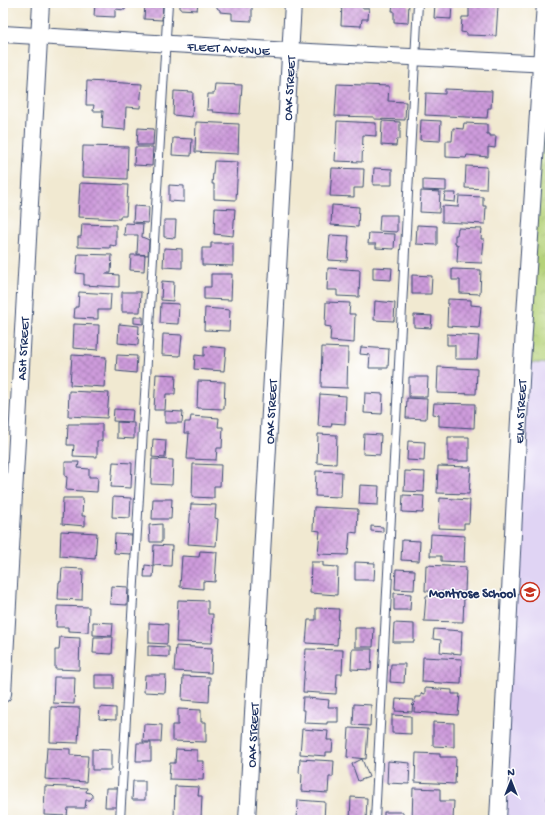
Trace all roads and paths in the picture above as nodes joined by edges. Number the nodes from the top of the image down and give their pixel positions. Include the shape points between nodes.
1 (41, 3) edge
2 (168, 3) edge
3 (293, 3) edge
4 (418, 3) edge
5 (545, 3) edge
6 (3, 34) edge
7 (40, 36) junction
8 (166, 44) junction
9 (290, 51) junction
10 (415, 57) junction
11 (546, 64) edge
12 (3, 694) edge
13 (120, 820) edge
14 (247, 820) edge
15 (375, 820) edge
16 (498, 820) edge

1 - 7 street, ASH STREET
2 - 8 lane
3 - 9 street, OAK STREET
4 - 10 lane
5 - 11 street, ELM STREET
6 - 7 street, FLEET AVENUE
7 - 8 street, FLEET AVENUE
7 - 12 street, ASH STREET
8 - 9 street, FLEET AVENUE
8 - 13 lane
9 - 10 street, FLEET AVENUE
9 - 14 street, OAK STREET
10 - 11 street, FLEET AVENUE
10 - 15 lane
11 - 16 street, ELM STREET via 522,362

